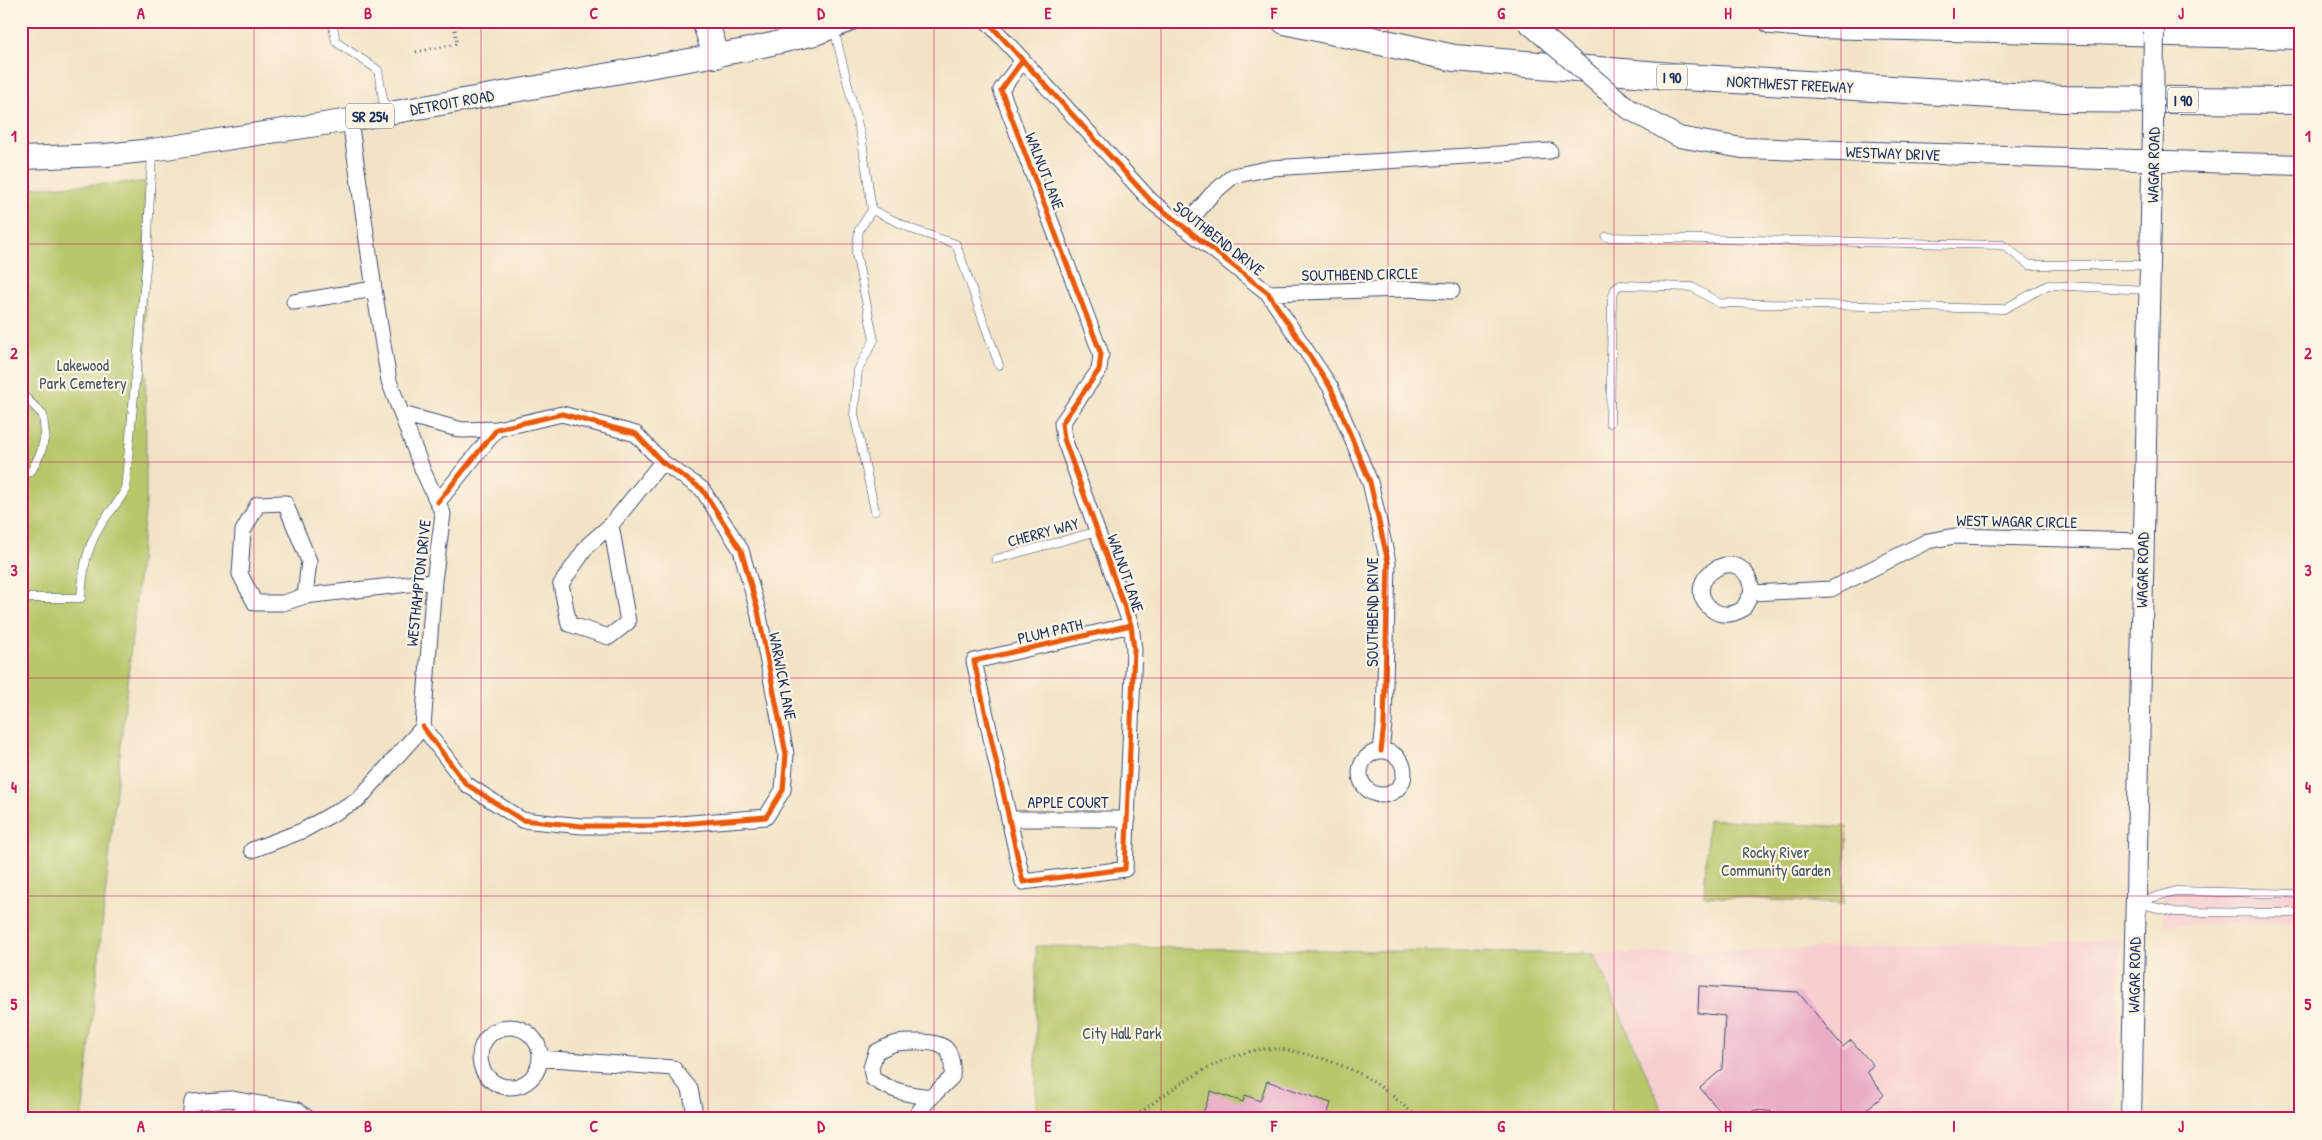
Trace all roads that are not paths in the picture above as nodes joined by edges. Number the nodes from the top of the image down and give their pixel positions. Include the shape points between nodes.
1 (332, 21) edge
2 (704, 21) edge
3 (987, 21) edge
4 (1285, 21) edge
5 (1526, 21) edge
6 (1772, 21) edge
7 (2154, 21) edge
8 (841, 24) edge
9 (2301, 36) edge
10 (716, 55) junction
11 (1023, 60) junction
12 (2301, 101) edge
13 (386, 113) junction
14 (350, 120) junction
15 (152, 150) junction
16 (1550, 151) dead end
17 (21, 158) edge
18 (2154, 162) junction
19 (2301, 166) edge
20 (872, 210) junction
21 (1184, 228) junction
22 (1606, 237) dead end
23 (2150, 265) junction
24 (374, 289) junction
25 (2150, 290) junction
26 (1452, 291) dead end
27 (1268, 293) junction
28 (294, 302) dead end
29 (999, 365) dead end
30 (21, 393) edge
31 (402, 414) junction
32 (1610, 423) dead end
33 (497, 429) junction
34 (662, 462) junction
35 (21, 476) edge
36 (438, 502) junction
37 (875, 511) dead end
38 (611, 525) junction
39 (1098, 532) junction
40 (2143, 541) junction
41 (996, 559) dead end
42 (434, 581) junction
43 (1752, 593) dead end
44 (305, 596) junction
45 (21, 598) edge
46 (1131, 625) junction
47 (974, 661) joint
48 (423, 727) junction
49 (1381, 751) dead end
50 (1009, 819) junction
51 (1128, 819) junction
52 (252, 850) dead end
53 (2301, 894) edge
54 (2135, 902) junction
55 (2301, 913) edge
56 (540, 1058) dead end
57 (932, 1097) junction
58 (242, 1101) junction
59 (190, 1119) edge
60 (240, 1119) edge
61 (309, 1119) edge
62 (696, 1119) edge
63 (914, 1119) edge
64 (2131, 1119) edge

1 - 13 lane via 336,42 378,70
2 - 10 highway
3 - 11 street, SOUTHBEND DRIVE
4 - 12 highway, NORTHWEST FREEWAY / I 90 via 1454,58 1683,78 2064,99
5 - 18 main road, WESTWAY DRIVE, bridge via 1629,109 1679,137 1742,148
6 - 9 highway via 1816,25
7 - 18 main road, WAGAR ROAD, bridge
8 - 10 main road, DETROIT ROAD via 815,34
8 - 20 lane
10 - 13 main road, DETROIT ROAD / SR 254
11 - 21 street, SOUTHBEND DRIVE via 1151,201
11 - 39 street, WALNUT LANE via 1001,90 1101,354 1099,370 1062,423 1064,439
13 - 14 main road, DETROIT ROAD / SR 254
14 - 15 main road, DETROIT ROAD / SR 254
14 - 24 street, WESTHAMPTON DRIVE
15 - 17 main road, DETROIT ROAD / SR 254
15 - 45 lane via 147,257 125,490 88,547 81,598
16 - 21 street via 1271,168 1233,176 1211,195
18 - 19 main road, WESTWAY DRIVE
18 - 23 main road, WAGAR ROAD
20 - 29 lane via 914,230 956,244
20 - 37 lane via 859,230 856,253 874,340 858,370 854,414
21 - 27 street, SOUTHBEND DRIVE
22 - 23 lane via 2003,245 2028,265
23 - 25 main road, WAGAR ROAD
24 - 28 street
24 - 31 street, WESTHAMPTON DRIVE via 389,381
25 - 32 lane via 2048,285 2004,309 1718,303 1692,287 1620,285 1612,299
25 - 40 main road, WAGAR ROAD
26 - 27 street, SOUTHBEND CIRCLE via 1405,289
27 - 49 street, SOUTHBEND DRIVE via 1332,388 1370,482 1388,562
30 - 35 lane via 43,415 45,435 32,470
31 - 33 street, WARWICK LANE via 462,430
31 - 36 street, WESTHAMPTON DRIVE
33 - 34 street, WARWICK LANE via 562,414 636,434
33 - 36 street
34 - 38 street
34 - 48 street, WARWICK LANE via 702,489 741,550 758,612 786,754 782,790 766,817 655,826 582,826 522,820 466,784
36 - 42 street, WESTHAMPTON DRIVE via 443,514
38 - 38 street via 628,622 609,637 569,624 561,584 588,545
39 - 41 lane, CHERRY WAY
39 - 46 street, WALNUT LANE
40 - 43 street, WEST WAGAR CIRCLE via 1955,536 1928,541 1831,589
40 - 54 main road, WAGAR ROAD
42 - 44 street
42 - 48 street, WESTHAMPTON DRIVE
44 - 44 street via 309,560 285,503 258,504 243,531 240,574 255,603 283,603
46 - 47 street, PLUM PATH
46 - 51 street, WALNUT LANE via 1134,649
47 - 50 street, WALNUT LANE
48 - 52 street via 360,799 302,831
50 - 51 street, APPLE COURT
50 - 51 street, WALNUT LANE via 1023,882 1125,869
53 - 54 lane via 2176,891
54 - 55 lane via 2175,912
54 - 64 main road, WAGAR ROAD
56 - 62 street via 673,1068 690,1089
57 - 57 street via 908,1095 873,1079 871,1068 876,1052 895,1042 937,1042 947,1048 953,1064 952,1077
57 - 63 street
58 - 59 street via 192,1102
58 - 60 street
58 - 61 street via 297,1110

